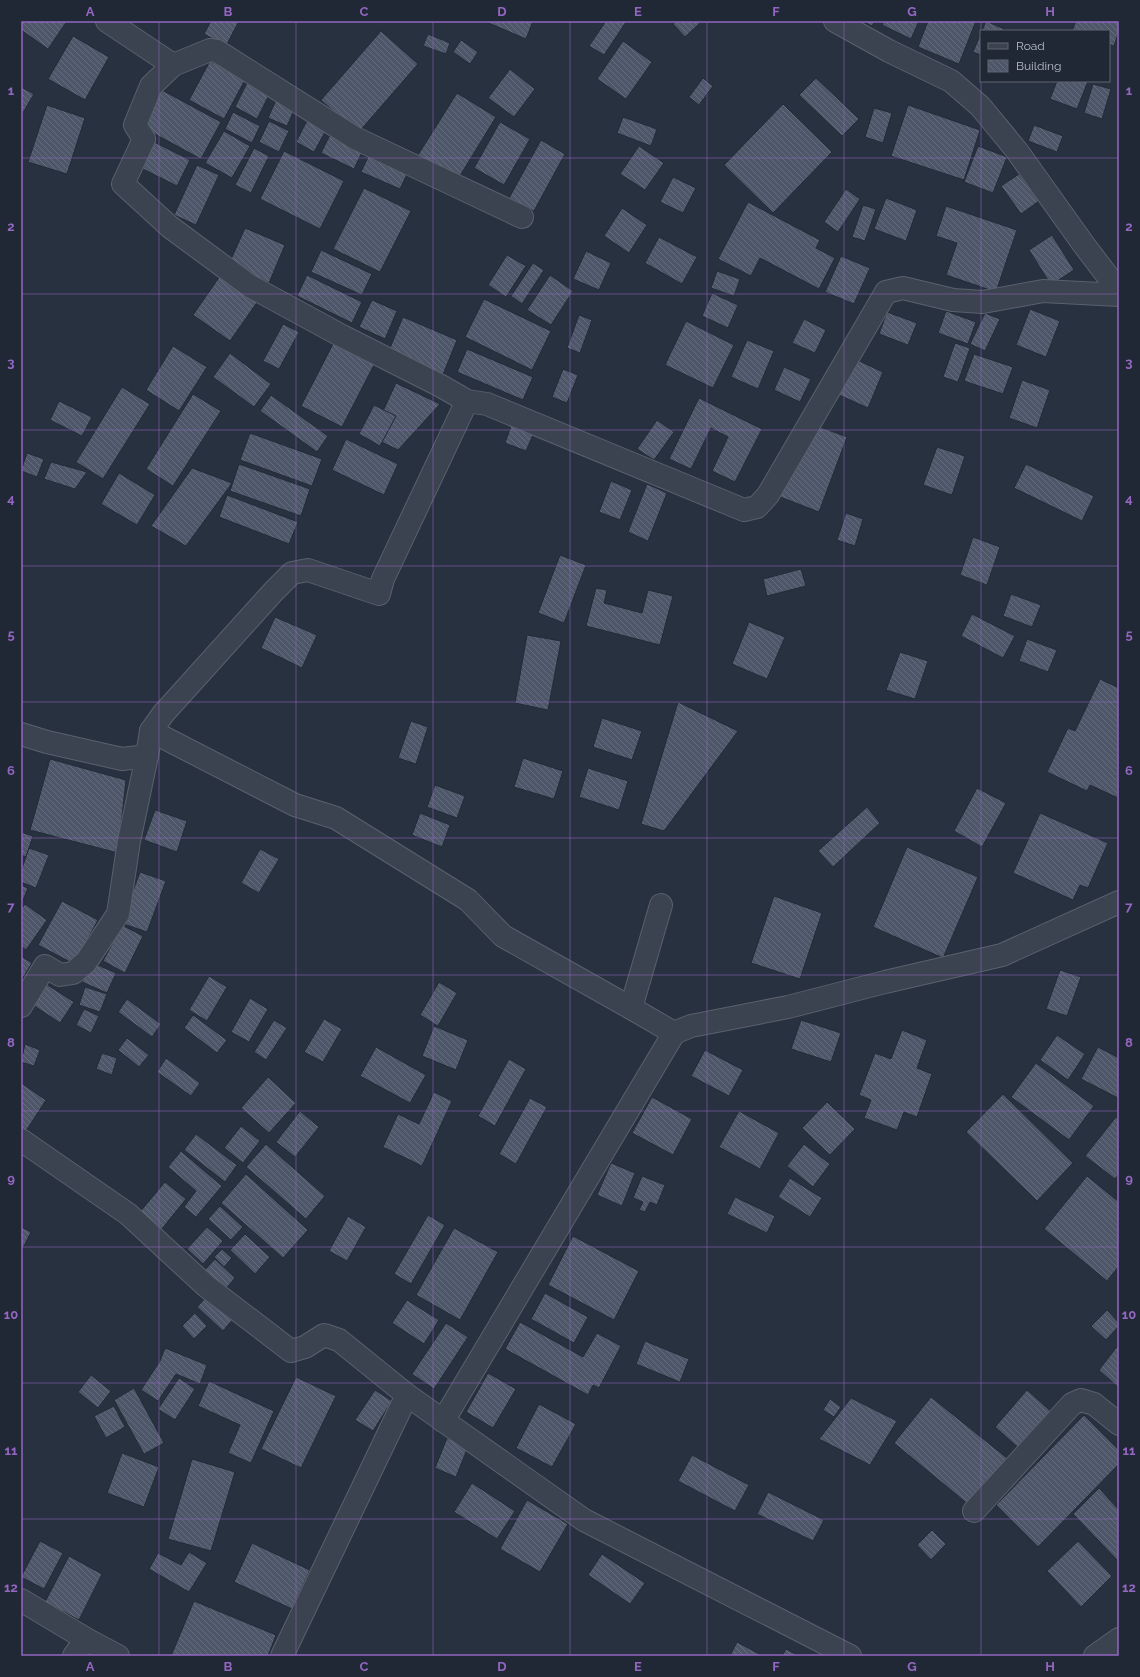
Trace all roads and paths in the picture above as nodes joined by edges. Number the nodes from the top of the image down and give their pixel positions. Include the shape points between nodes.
1 (107, 21) edge
2 (835, 21) edge
3 (173, 65) junction
4 (522, 217) dead end
5 (1119, 291) edge
6 (1119, 295) edge
7 (468, 401) junction
8 (151, 731) junction
9 (21, 734) edge
10 (147, 756) junction
11 (1119, 902) edge
12 (661, 905) dead end
13 (21, 1006) edge
14 (631, 1008) junction
15 (674, 1033) junction
16 (21, 1140) edge
17 (407, 1395) junction
18 (443, 1421) junction
19 (1119, 1424) edge
20 (974, 1511) dead end
21 (21, 1600) edge
22 (1119, 1639) edge
23 (80, 1648) edge
24 (118, 1656) edge
25 (282, 1656) edge
26 (850, 1656) edge
27 (1095, 1656) edge

1 - 3 street
2 - 5 street via 889,51 952,81 980,106 1017,151
3 - 4 street via 210,50 217,52 356,138
3 - 7 street via 151,86 135,125 144,139 123,184 170,227 250,286
6 - 7 street via 1043,291 983,302 953,300 903,288 886,292 768,495 757,507 744,510 487,404
7 - 8 street via 383,579 379,594 308,570 292,573 163,714
8 - 10 street
8 - 14 street via 294,805 336,818 468,900 503,936
9 - 10 street via 122,759
10 - 13 street via 129,841 118,914 86,962 73,972 60,975 46,966
11 - 15 street via 1002,955 788,1007 691,1026
12 - 14 street
14 - 15 street
15 - 18 street
16 - 17 street via 128,1214 206,1286 291,1350 306,1347 324,1335 339,1340
17 - 18 street
17 - 25 street
18 - 26 street via 584,1520
19 - 20 street via 1094,1404 1081,1400 1072,1404
21 - 23 street
22 - 27 street
23 - 24 street

